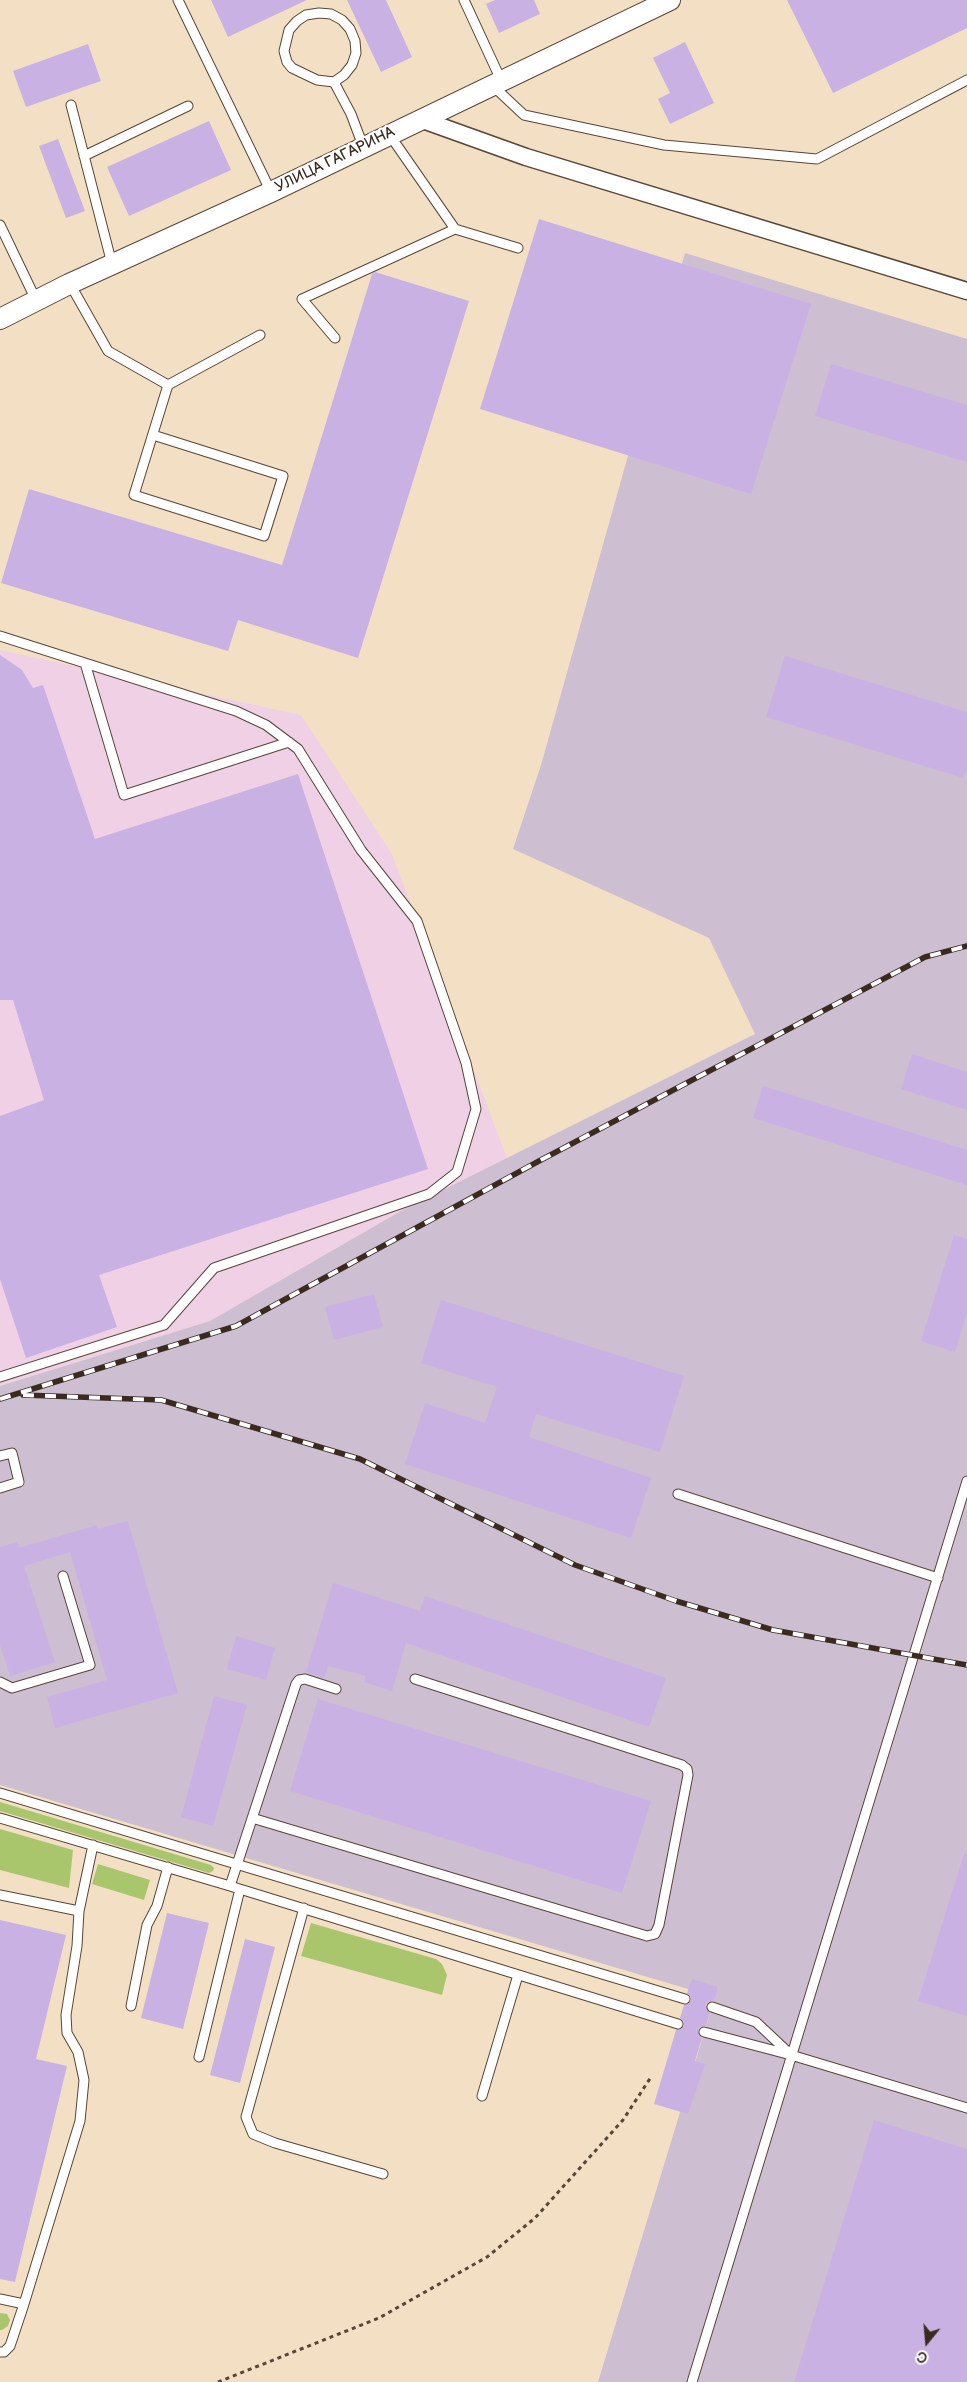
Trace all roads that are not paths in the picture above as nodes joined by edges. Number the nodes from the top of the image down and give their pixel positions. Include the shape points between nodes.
1 (178, 0) edge
2 (464, 0) edge
3 (670, 0) edge
4 (967, 80) edge
5 (334, 82) junction
6 (497, 82) junction
7 (71, 105) dead end
8 (188, 106) dead end
9 (420, 119) junction
10 (389, 134) junction
11 (363, 146) junction
12 (84, 156) junction
13 (271, 192) junction
14 (0, 225) edge
15 (455, 229) junction
16 (518, 248) dead end
17 (112, 264) junction
18 (70, 284) junction
19 (967, 291) edge
20 (36, 301) junction
21 (0, 319) edge
22 (260, 335) dead end
23 (335, 338) dead end
24 (168, 385) junction
25 (153, 435) junction
26 (0, 636) edge
27 (85, 663) junction
28 (289, 742) junction
29 (0, 1377) edge
30 (0, 1456) edge
31 (967, 1481) edge
32 (0, 1488) edge
33 (678, 1494) dead end
34 (63, 1576) dead end
35 (938, 1578) junction
36 (416, 1679) dead end
37 (0, 1682) edge
38 (336, 1689) dead end
39 (0, 1793) edge
40 (0, 1818) edge
41 (252, 1818) junction
42 (93, 1846) junction
43 (236, 1864) junction
44 (168, 1868) junction
45 (230, 1886) junction
46 (240, 1889) junction
47 (0, 1895) edge
48 (304, 1908) junction
49 (79, 1911) junction
50 (518, 1974) junction
51 (685, 1999) dead end
52 (131, 2006) dead end
53 (712, 2007) dead end
54 (678, 2024) dead end
55 (704, 2032) dead end
56 (791, 2055) junction
57 (199, 2056) dead end
58 (482, 2096) dead end
59 (967, 2108) edge
60 (384, 2174) dead end
61 (0, 2299) edge
62 (24, 2304) junction
63 (0, 2352) edge
64 (692, 2382) edge

1 - 13 lane
2 - 6 lane
3 - 6 street, УЛИЦА ГАГАРИНА
4 - 6 lane via 817,159 664,145 524,115
5 - 5 lane via 317,80 286,62 284,51 289,30 306,15 331,14 342,20 353,35 356,53 352,65
5 - 11 lane
6 - 9 street, УЛИЦА ГАГАРИНА
7 - 12 lane
8 - 12 lane
9 - 10 street, УЛИЦА ГАГАРИНА
9 - 19 street via 526,157
10 - 11 street, УЛИЦА ГАГАРИНА
10 - 15 lane
11 - 13 street, УЛИЦА ГАГАРИНА
12 - 17 lane
13 - 17 street, УЛИЦА ГАГАРИНА
14 - 20 lane
15 - 16 lane
15 - 23 lane via 302,299
17 - 18 street, УЛИЦА ГАГАРИНА
18 - 20 street, УЛИЦА ГАГАРИНА
18 - 24 lane via 108,351
20 - 21 street, УЛИЦА ГАГАРИНА
22 - 24 lane
24 - 25 lane
25 - 25 lane via 134,495 264,536 283,476
26 - 27 lane
27 - 28 lane via 236,711 266,725
27 - 28 lane via 124,795
28 - 29 lane via 298,749 361,850 416,921 466,1063 476,1109 457,1172 428,1194 214,1268 164,1325
30 - 32 lane via 12,1453 20,1482
31 - 35 lane
33 - 35 lane
34 - 37 lane via 90,1665 12,1688
35 - 56 lane
36 - 41 lane via 687,1769 655,1934 647,1936
38 - 41 lane via 305,1679 296,1684
39 - 43 lane
40 - 42 lane
41 - 43 lane
42 - 44 lane
42 - 49 lane
43 - 45 lane
43 - 51 lane
44 - 45 lane
44 - 52 lane via 157,1906 147,1925
45 - 46 lane
46 - 48 lane
46 - 57 lane
47 - 49 lane
48 - 50 lane
48 - 60 lane via 246,2116 253,2134
49 - 62 lane via 66,2015 67,2034 78,2052 84,2080 80,2121
50 - 54 lane
50 - 58 lane
53 - 56 lane via 756,2022
55 - 56 lane
56 - 59 lane
56 - 64 lane
61 - 62 lane
62 - 63 lane via 10,2346

